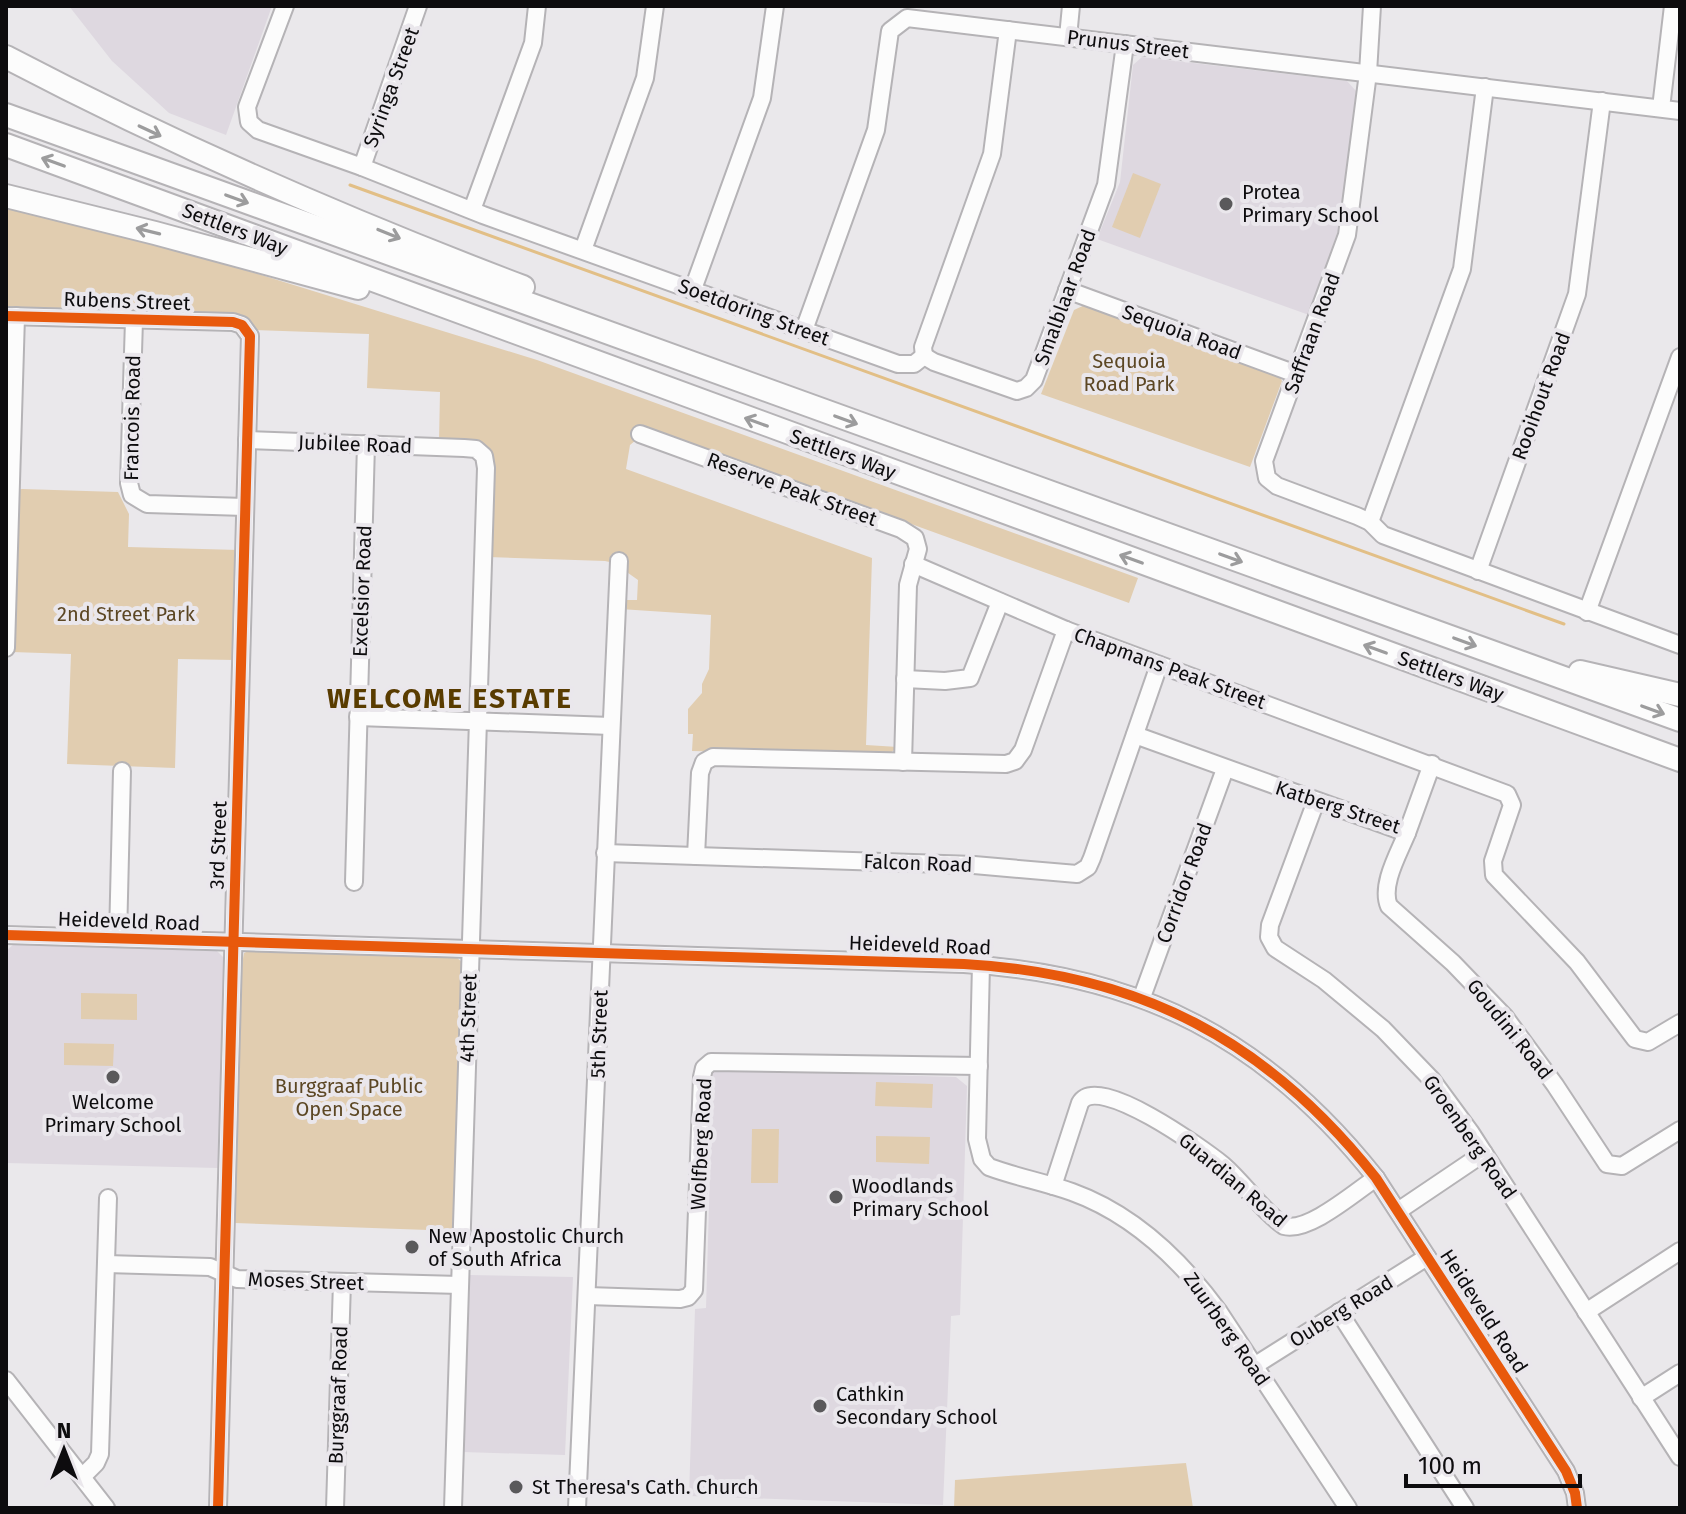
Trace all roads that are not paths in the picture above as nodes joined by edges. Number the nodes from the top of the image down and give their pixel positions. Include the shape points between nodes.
1 (285, 6) edge
2 (418, 6) edge
3 (537, 6) edge
4 (655, 6) edge
5 (775, 6) edge
6 (1071, 6) edge
7 (1372, 6) edge
8 (1673, 6) edge
9 (1008, 30) junction
10 (1068, 37) junction
11 (6, 41) edge
12 (1125, 44) junction
13 (6, 57) edge
14 (1368, 73) junction
15 (1485, 87) junction
16 (1602, 101) junction
17 (1661, 108) junction
18 (1680, 111) edge
19 (6, 115) edge
20 (118, 116) junction
21 (6, 145) edge
22 (362, 167) junction
23 (6, 196) edge
24 (472, 210) junction
25 (583, 250) junction
26 (693, 289) junction
27 (1067, 290) junction
28 (11, 316) edge
29 (134, 320) junction
30 (494, 326) junction
31 (246, 328) joint
32 (804, 330) junction
33 (924, 356) junction
34 (1680, 357) edge
35 (1296, 374) junction
36 (720, 375) junction
37 (640, 434) dead end
38 (247, 440) junction
39 (366, 444) junction
40 (464, 448) joint
41 (245, 507) junction
42 (1370, 522) junction
43 (619, 561) dead end
44 (913, 564) junction
45 (1478, 571) junction
46 (1000, 602) junction
47 (1587, 612) junction
48 (1066, 630) junction
49 (1680, 645) edge
50 (6, 648) edge
51 (1501, 655) junction
52 (1159, 665) junction
53 (905, 679) junction
54 (1680, 695) edge
55 (358, 717) junction
56 (1680, 720) edge
57 (479, 721) junction
58 (1580, 724) junction
59 (611, 726) junction
60 (1135, 735) junction
61 (1680, 760) edge
62 (903, 762) junction
63 (1432, 764) junction
64 (1225, 769) junction
65 (122, 771) dead end
66 (1680, 772) edge
67 (1316, 801) junction
68 (1407, 833) junction
69 (605, 853) junction
70 (696, 856) junction
71 (354, 882) dead end
72 (6, 935) edge
73 (118, 938) junction
74 (233, 942) junction
75 (471, 949) junction
76 (601, 953) junction
77 (981, 964) junction
78 (1142, 997) junction
79 (1680, 1023) edge
80 (979, 1066) junction
81 (1680, 1130) edge
82 (1484, 1153) junction
83 (1376, 1178) junction
84 (1053, 1186) junction
85 (108, 1198) dead end
86 (1398, 1211) junction
87 (1680, 1251) edge
88 (1427, 1257) junction
89 (106, 1264) junction
90 (224, 1273) junction
91 (342, 1282) junction
92 (460, 1285) junction
93 (587, 1296) junction
94 (1339, 1312) junction
95 (1586, 1312) junction
96 (1254, 1366) junction
97 (1680, 1373) edge
98 (6, 1380) edge
99 (1641, 1398) junction
100 (1680, 1457) edge
101 (82, 1477) junction
102 (106, 1508) edge
103 (218, 1508) edge
104 (335, 1508) edge
105 (453, 1508) edge
106 (577, 1508) edge
107 (1348, 1508) edge
108 (1465, 1508) edge
109 (1577, 1508) edge

1 - 22 street, Soetdoring Street via 247,107 249,122 258,130
2 - 22 street, Syringa Street
3 - 24 street via 533,43
4 - 25 street via 645,78
5 - 26 street via 762,98
6 - 10 street
7 - 14 street, Saffraan Road
8 - 17 street
9 - 10 street, Prunus Street
9 - 32 street, Prunus Street via 907,18 890,31 876,130
9 - 33 street via 992,154
10 - 12 street, Prunus Street
11 - 20 highway
12 - 14 street, Prunus Street
12 - 27 street, Smalblaar Road via 1106,185
13 - 20 highway
14 - 15 street, Prunus Street
14 - 35 street, Saffraan Road via 1347,235
15 - 16 street, Prunus Street
15 - 42 street via 1462,269
16 - 17 street, Prunus Street
16 - 45 street, Rooihout Road via 1577,294
17 - 18 street, Prunus Street
19 -> 36 highway, Settlers Way
20 -> 36 highway via 306,201 690,350
30 -> 21 highway, Settlers Way
22 - 24 street, Soetdoring Street
30 -> 23 highway
24 - 25 street, Soetdoring Street
25 - 26 street, Soetdoring Street
26 - 32 street, Soetdoring Street
27 - 33 street, Smalblaar Road via 1034,380 1020,391
27 - 35 street, Sequoia Road
28 - 29 street, Rubens Street
28 - 50 street
29 - 31 street, Rubens Street via 233,322
29 - 41 street, Francois Road via 132,495 147,504
58 -> 30 highway, Settlers Way
31 - 38 street, 3rd Street
32 - 33 street, Soetdoring Street via 903,365
34 - 47 street
35 - 42 street, Saffraan Road via 1264,461 1267,478
36 -> 51 highway, Settlers Way
37 - 44 street, Reserve Peak Street via 912,534 917,542
38 - 39 street, Jubilee Road
38 - 41 street, 3rd Street
39 - 40 street, Jubilee Road
39 - 55 street, Excelsior Road
40 - 57 street, 4th Street via 480,452 486,468
41 - 74 street, 3rd Street
42 - 45 street, Saffraan Road via 1383,535
43 - 59 street, 5th Street
44 - 46 street, Chapmans Peak Street
44 - 53 street
45 - 47 street
46 - 48 street, Chapmans Peak Street
46 - 53 street via 970,678
47 - 49 street
48 - 52 street, Chapmans Peak Street
48 - 62 street via 1015,761
51 - 54 highway
51 -> 56 highway, Settlers Way
52 - 60 street
52 - 63 street, Chapmans Peak Street
53 - 62 street
55 - 57 street
55 - 71 street, Excelsior Road
57 - 59 street
57 - 75 street, 4th Street
58 - 61 highway, Settlers Way
58 - 66 highway
59 - 69 street, 5th Street
60 - 64 street, Katberg Street
60 - 70 street, Falcon Road via 1092,858 1077,874 974,865
62 - 70 street via 709,759 700,773
63 - 68 street, Katberg Street
63 - 79 street via 1511,799 1493,861 1494,875 1577,962 1628,1032 1648,1042
64 - 67 street, Katberg Street
64 - 78 street, Corridor Road
65 - 73 street
67 - 68 street, Katberg Street
67 - 82 street, Groenberg Road via 1270,925 1271,942 1383,1029 1432,1080
68 - 81 street, Goudini Road via 1387,887 1389,906 1505,1017 1607,1164 1622,1166
69 - 70 street, Falcon Road
69 - 76 street, 5th Street
72 - 73 street, Heideveld Road
73 - 74 street, Heideveld Road
74 - 75 street, Heideveld Road
74 - 90 street, 3rd Street
75 - 76 street, Heideveld Road
75 - 92 street, 4th Street
76 - 77 street, Heideveld Road
76 - 93 street, 5th Street
77 - 78 street, Heideveld Road via 1060,974
77 - 80 street, Zuurberg Road
78 - 83 street, Heideveld Road via 1266,1066
80 - 84 street, Zuurberg Road via 977,1139 982,1159 989,1167
80 - 93 street, Wolfberg Road via 711,1062 702,1077 694,1290 680,1299
82 - 86 street
82 - 95 street, Groenberg Road
83 - 84 street, Guardian Road via 1307,1224 1284,1226 1194,1144 1160,1121 1093,1094 1080,1103
83 - 86 street, Heideveld Road
84 - 96 street, Zuurberg Road via 1111,1210 1175,1258
85 - 89 street
86 - 88 street, Heideveld Road
87 - 95 street
88 - 94 street, Ouberg Road
88 - 109 street, Heideveld Road via 1566,1471
89 - 90 street, Moses Street via 210,1267
89 - 101 street via 100,1454
90 - 91 street, Moses Street via 237,1279
90 - 103 street, 3rd Street
91 - 92 street, Moses Street
91 - 104 street, Burggraaf Road
92 - 105 street, 4th Street
93 - 106 street, 5th Street
94 - 96 street, Ouberg Road
94 - 108 street
95 - 99 street, Groenberg Road
96 - 107 street, Zuurberg Road
97 - 99 street
98 - 101 street
99 - 100 street, Groenberg Road
101 - 102 street

